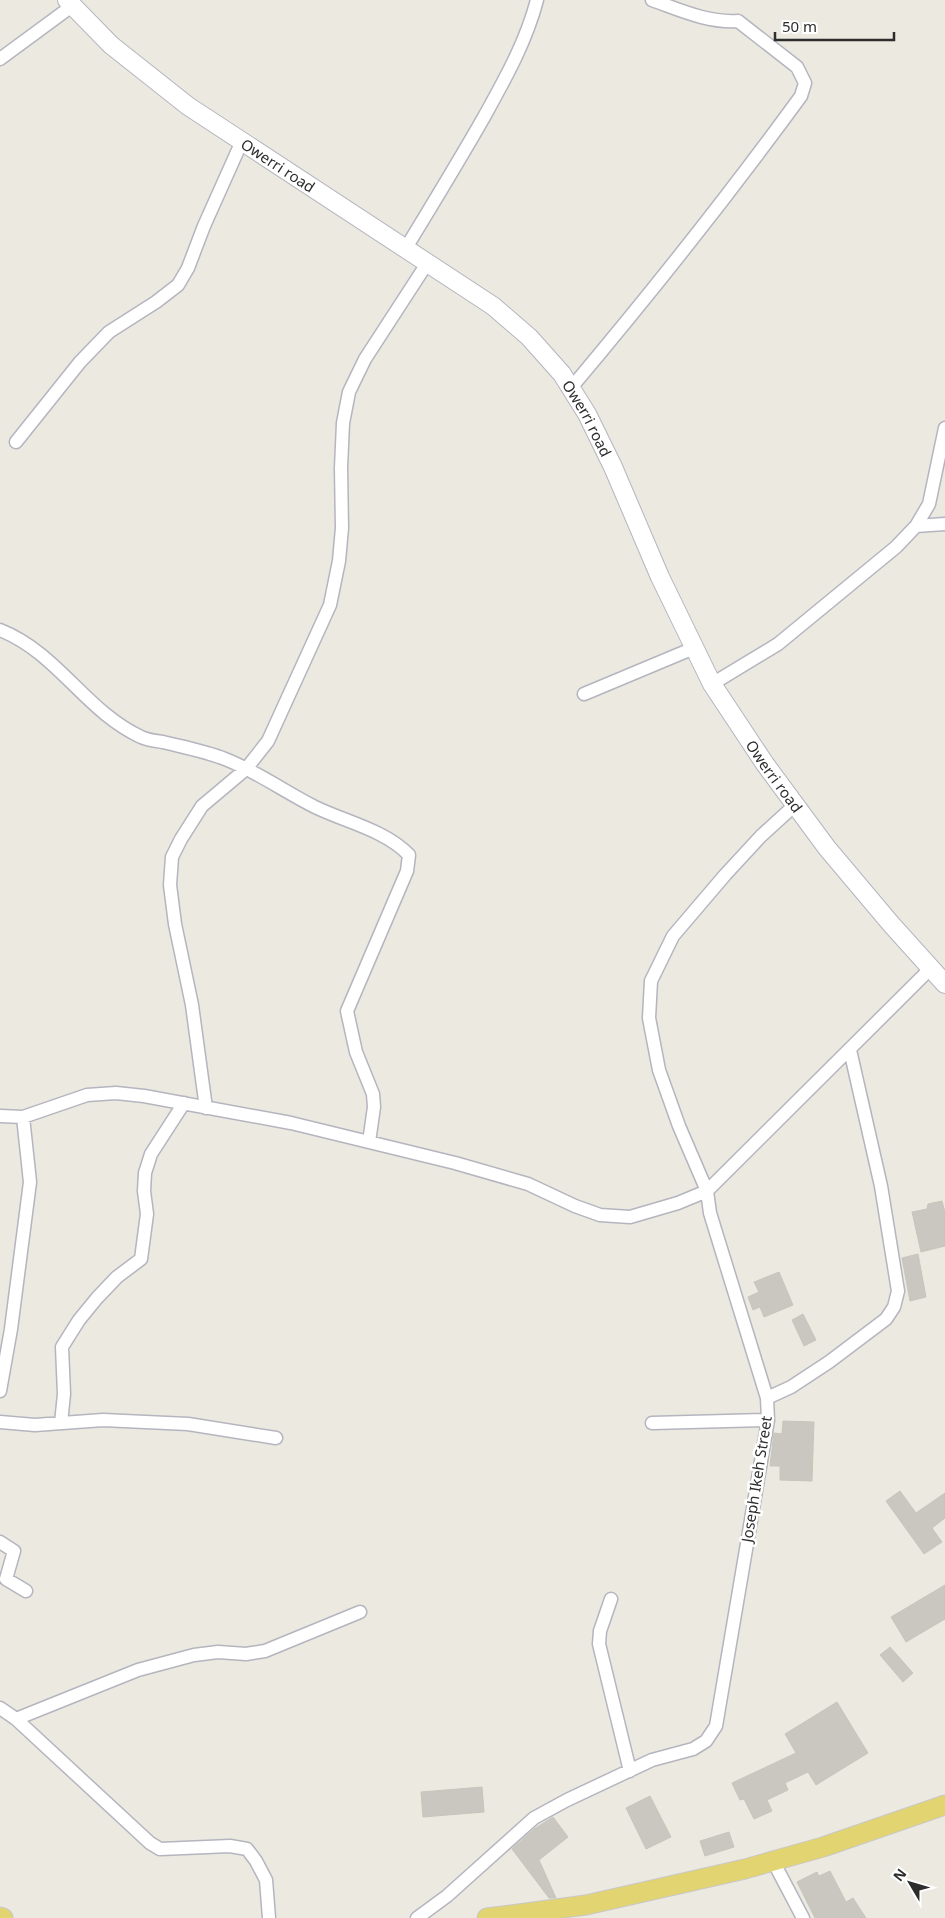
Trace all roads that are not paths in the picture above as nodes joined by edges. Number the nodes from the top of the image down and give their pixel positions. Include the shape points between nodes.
1 (537, 0) edge
2 (652, 0) edge
3 (69, 3) edge
4 (0, 59) edge
5 (242, 141) junction
6 (406, 248) junction
7 (428, 262) junction
8 (571, 388) junction
9 (945, 428) edge
10 (16, 442) dead end
11 (945, 524) edge
12 (916, 526) junction
13 (0, 630) edge
14 (694, 648) junction
15 (712, 684) junction
16 (584, 694) dead end
17 (246, 769) junction
18 (795, 805) junction
19 (931, 968) junction
20 (945, 984) edge
21 (850, 1050) junction
22 (184, 1103) junction
23 (206, 1108) junction
24 (0, 1116) edge
25 (23, 1117) junction
26 (369, 1142) junction
27 (706, 1191) junction
28 (0, 1391) edge
29 (767, 1398) junction
30 (768, 1420) junction
31 (0, 1422) edge
32 (61, 1423) junction
33 (652, 1423) dead end
34 (276, 1438) dead end
35 (0, 1542) edge
36 (26, 1591) dead end
37 (610, 1599) dead end
38 (360, 1612) dead end
39 (0, 1708) edge
40 (16, 1719) junction
41 (630, 1771) junction
42 (945, 1805) edge
43 (773, 1861) junction
44 (269, 1918) edge
45 (417, 1918) edge
46 (488, 1918) edge
47 (803, 1918) edge

1 - 6 street via 531,24 516,58
2 - 8 street via 707,19 738,21 797,67 805,83 801,96 746,172
3 - 4 street
3 - 5 main road, Owerri road via 111,45 154,80
5 - 6 main road, Owerri road
5 - 10 street via 178,285 108,332
6 - 7 main road, Owerri road
7 - 8 main road, Owerri road via 493,306 529,337
7 - 17 street via 365,359 349,392 342,441 342,528 330,605 268,741
8 - 14 main road, Owerri road via 613,467
9 - 12 street via 929,504
11 - 12 street
12 - 15 street via 896,547 778,644
13 - 17 street via 38,650 102,712 142,738 201,751
14 - 15 main road, Owerri road
14 - 16 street
15 - 18 main road, Owerri road
17 - 23 street via 202,806 172,857 171,895 192,1005
17 - 26 street via 329,814 373,831 399,845 409,855 407,871 347,1011 356,1052 373,1094
18 - 19 main road, Owerri road via 827,848
18 - 27 street, Joseph Ikeh Street via 761,836 673,936 651,980 649,1018 659,1070
19 - 20 main road, Owerri road
19 - 21 street
21 - 27 street
21 - 29 street via 880,1186 898,1291 894,1307 886,1319 829,1362 791,1387
22 - 23 street
22 - 25 street via 116,1093 87,1095
22 - 32 street via 151,1154 145,1173 148,1214 141,1259 97,1298 62,1348 64,1394
23 - 26 street via 291,1123
24 - 25 street
25 - 28 street via 30,1182
26 - 27 street via 528,1184 600,1214 630,1217
27 - 29 street, Joseph Ikeh Street
29 - 30 street, Joseph Ikeh Street
30 - 33 street
30 - 41 street, Joseph Ikeh Street via 716,1726 706,1741 693,1749 652,1760
31 - 32 street
32 - 34 street via 103,1420 188,1424
35 - 36 street via 14,1551 6,1580
37 - 41 street via 599,1644
38 - 40 street via 265,1652 194,1655 138,1670
39 - 40 street
40 - 44 street via 160,1849 230,1846 247,1849 266,1880
41 - 45 street via 534,1818 448,1896
42 - 43 main road
43 - 46 main road via 586,1905
43 - 47 street

